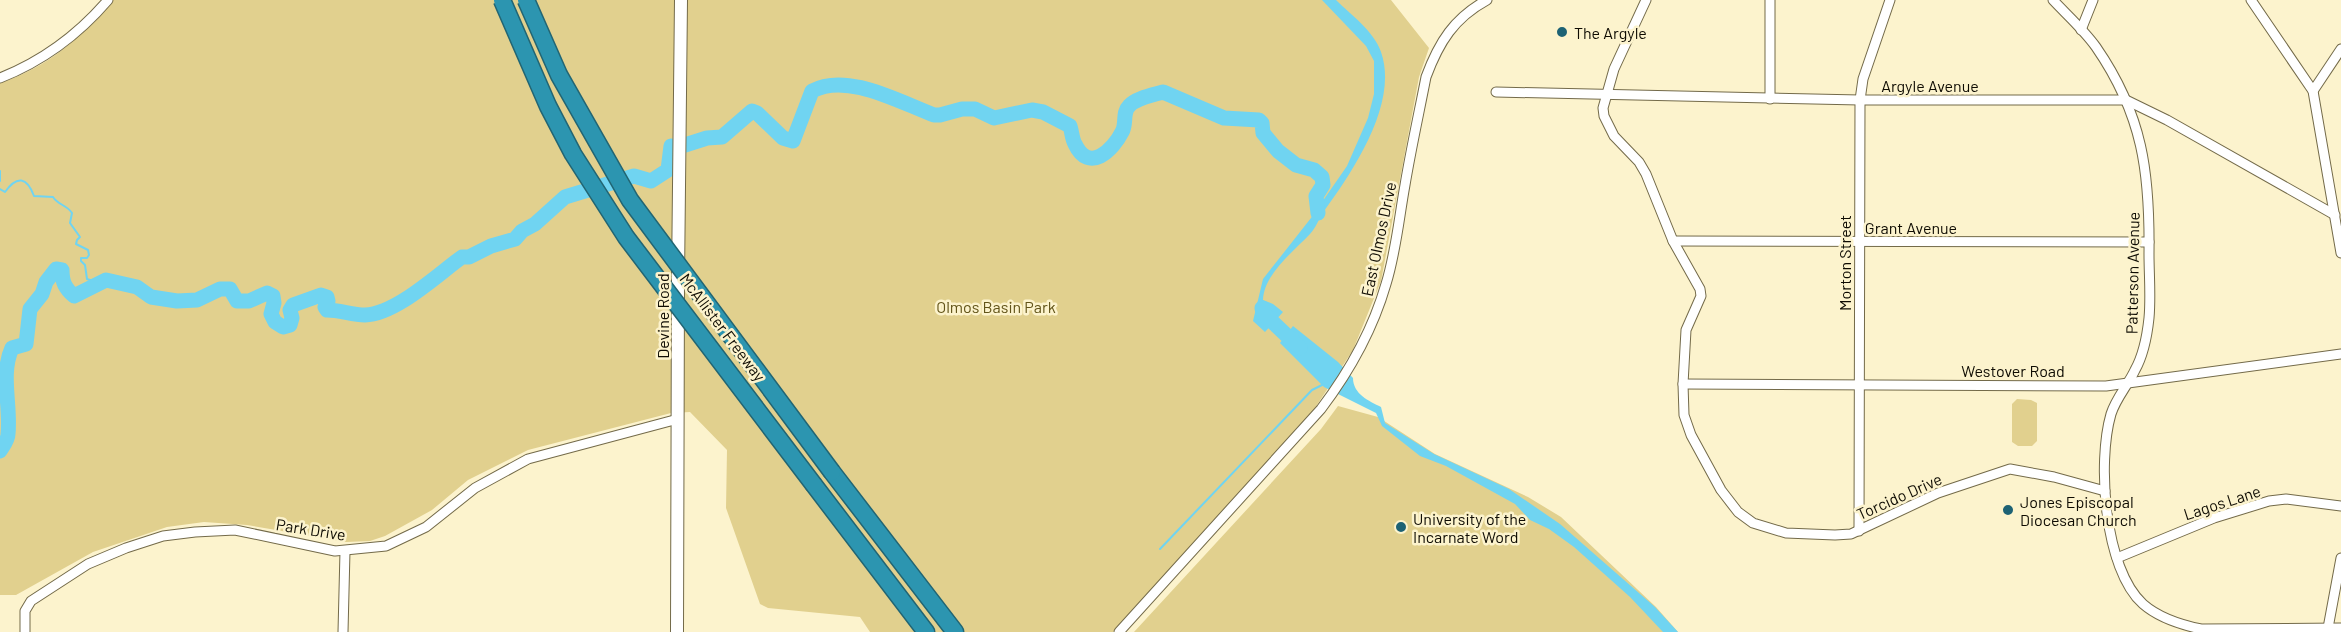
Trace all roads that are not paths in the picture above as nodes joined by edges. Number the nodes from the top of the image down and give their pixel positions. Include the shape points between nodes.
1 (108, 0) edge
2 (502, 0) edge
3 (526, 0) edge
4 (681, 0) edge
5 (1487, 0) edge
6 (1646, 0) edge
7 (1770, 0) edge
8 (1890, 0) edge
9 (2053, 0) edge
10 (2093, 0) edge
11 (2251, 0) edge
12 (2081, 30) junction
13 (2341, 49) edge
14 (0, 78) edge
15 (2313, 91) junction
16 (1496, 92) dead end
17 (1608, 94) junction
18 (1770, 99) junction
19 (1860, 100) junction
20 (2126, 100) junction
21 (2335, 215) junction
22 (1673, 241) junction
23 (1859, 242) junction
24 (2150, 242) junction
25 (2341, 253) edge
26 (2341, 354) edge
27 (1683, 384) junction
28 (1859, 384) junction
29 (2127, 384) junction
30 (678, 420) junction
31 (2105, 491) junction
32 (2341, 506) edge
33 (1859, 531) junction
34 (345, 551) junction
35 (2117, 558) junction
36 (2341, 558) edge
37 (2328, 628) junction
38 (2341, 628) edge
39 (25, 632) edge
40 (343, 632) edge
41 (677, 632) edge
42 (926, 632) edge
43 (955, 632) edge
44 (1119, 632) edge

1 - 14 street via 71,38 37,61
2 - 42 highway, McAllister Freeway, bridge via 553,116 626,237
3 - 43 highway, McAllister Freeway, bridge via 559,75 630,200
4 - 30 street, Devine Road
5 - 44 street, East Olmos Drive via 1456,22 1426,77 1389,271 1378,309 1336,388
6 - 17 street via 1614,69
7 - 18 street
8 - 19 street, Morton Street via 1863,79
9 - 12 street, Patterson Avenue
10 - 12 street
11 - 15 street
12 - 20 street, Patterson Avenue via 2105,61
13 - 15 street
15 - 21 street
16 - 17 street, Argyle Avenue
17 - 18 street, Argyle Avenue
17 - 22 street, Torcido Drive via 1603,108 1608,126 1646,174
18 - 19 street, Argyle Avenue
19 - 20 street, Argyle Avenue
19 - 23 street, Morton Street
20 - 21 street, Argyle Avenue
20 - 24 street, Patterson Avenue via 2144,158
21 - 25 street
22 - 23 street, Grant Avenue
22 - 27 street, Torcido Drive via 1701,297 1686,330
23 - 24 street, Grant Avenue
23 - 28 street, Morton Street
24 - 29 street, Patterson Avenue via 2146,339
26 - 29 street, Westover Road
27 - 28 street, Westover Road
27 - 33 street, Torcido Drive via 1684,415 1691,435 1721,490 1738,512 1753,523 1786,533 1835,536
28 - 29 street, Westover Road
28 - 33 street, Morton Street
29 - 31 street, Patterson Avenue via 2111,412 2105,438
30 - 34 street, Park Drive via 528,459 475,488 426,527 398,542
30 - 41 street, Devine Road
31 - 33 street, Torcido Drive via 2010,469 1938,493
31 - 35 street, Patterson Avenue
32 - 35 street, Lagos Lane via 2286,499 2269,501 2214,518
34 - 39 street, Park Drive via 235,530 164,536 88,564 39,595 27,605
34 - 40 street
35 - 37 street, Patterson Avenue via 2124,578 2143,604 2187,626
36 - 37 street
37 - 38 street, Patterson Avenue

